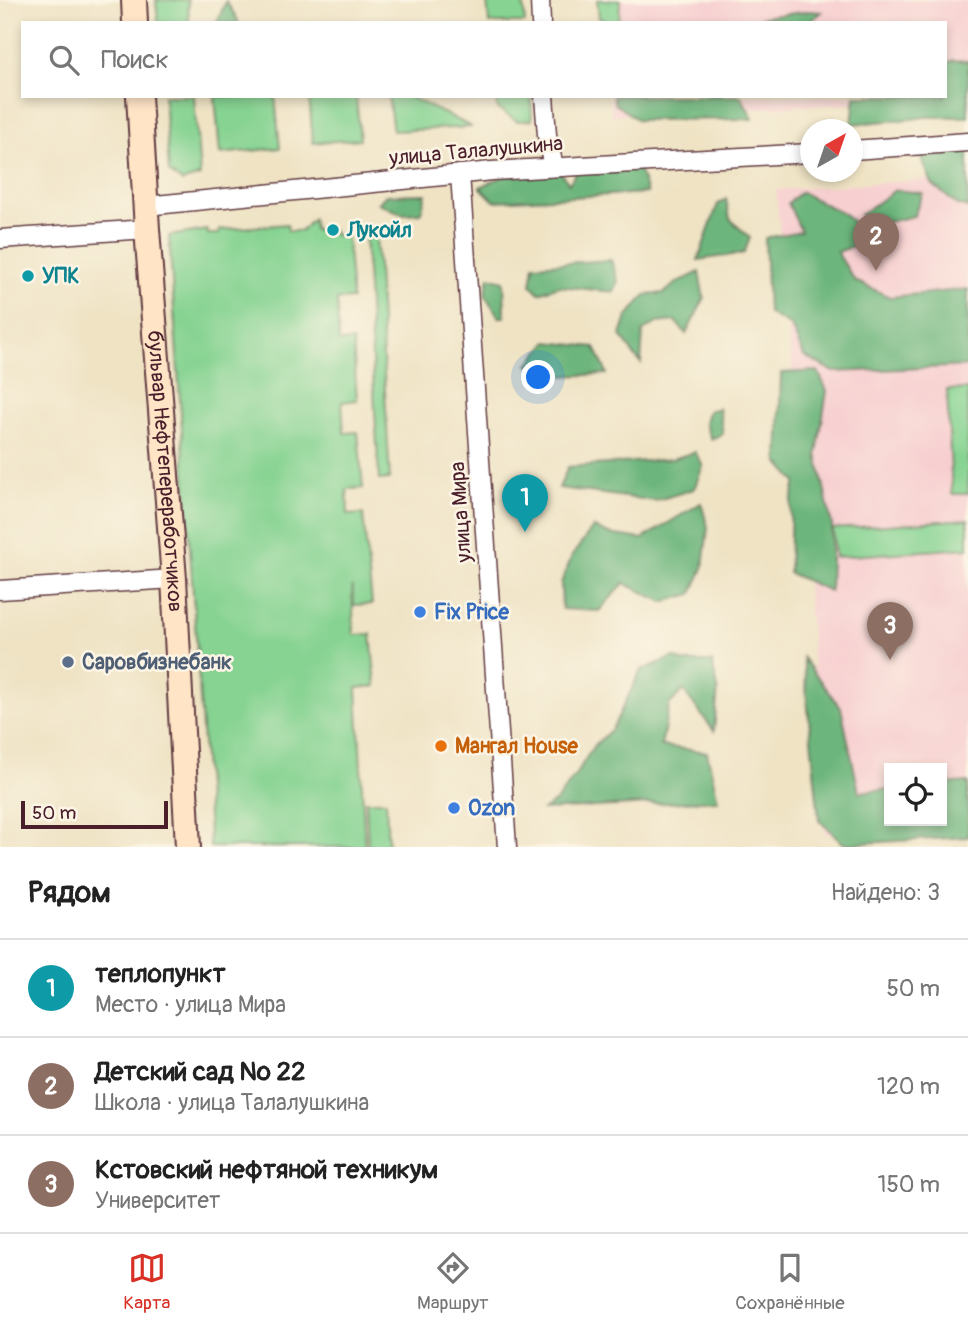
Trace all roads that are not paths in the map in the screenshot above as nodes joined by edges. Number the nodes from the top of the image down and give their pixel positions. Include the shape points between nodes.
1 (134, 0) edge
2 (540, 0) edge
3 (135, 21) edge
4 (541, 21) edge
5 (139, 98) edge
6 (544, 98) edge
7 (968, 142) edge
8 (863, 149) edge
9 (800, 154) edge
10 (554, 167) junction
11 (460, 174) junction
12 (147, 217) junction
13 (0, 239) edge
14 (174, 579) junction
15 (0, 590) edge
16 (188, 847) edge
17 (507, 847) edge

1 - 3 street
2 - 4 street
5 - 12 street, бульвар Нефтепереработчиков
6 - 10 street
7 - 8 street
9 - 10 street, улица Талалушкина
10 - 11 street, улица Талалушкина
11 - 12 street, улица Талалушкина
11 - 17 street, улица Мира
12 - 13 street, улица Талалушкина
12 - 14 street, бульвар Нефтепереработчиков
14 - 15 street
14 - 16 street, бульвар Нефтепереработчиков

